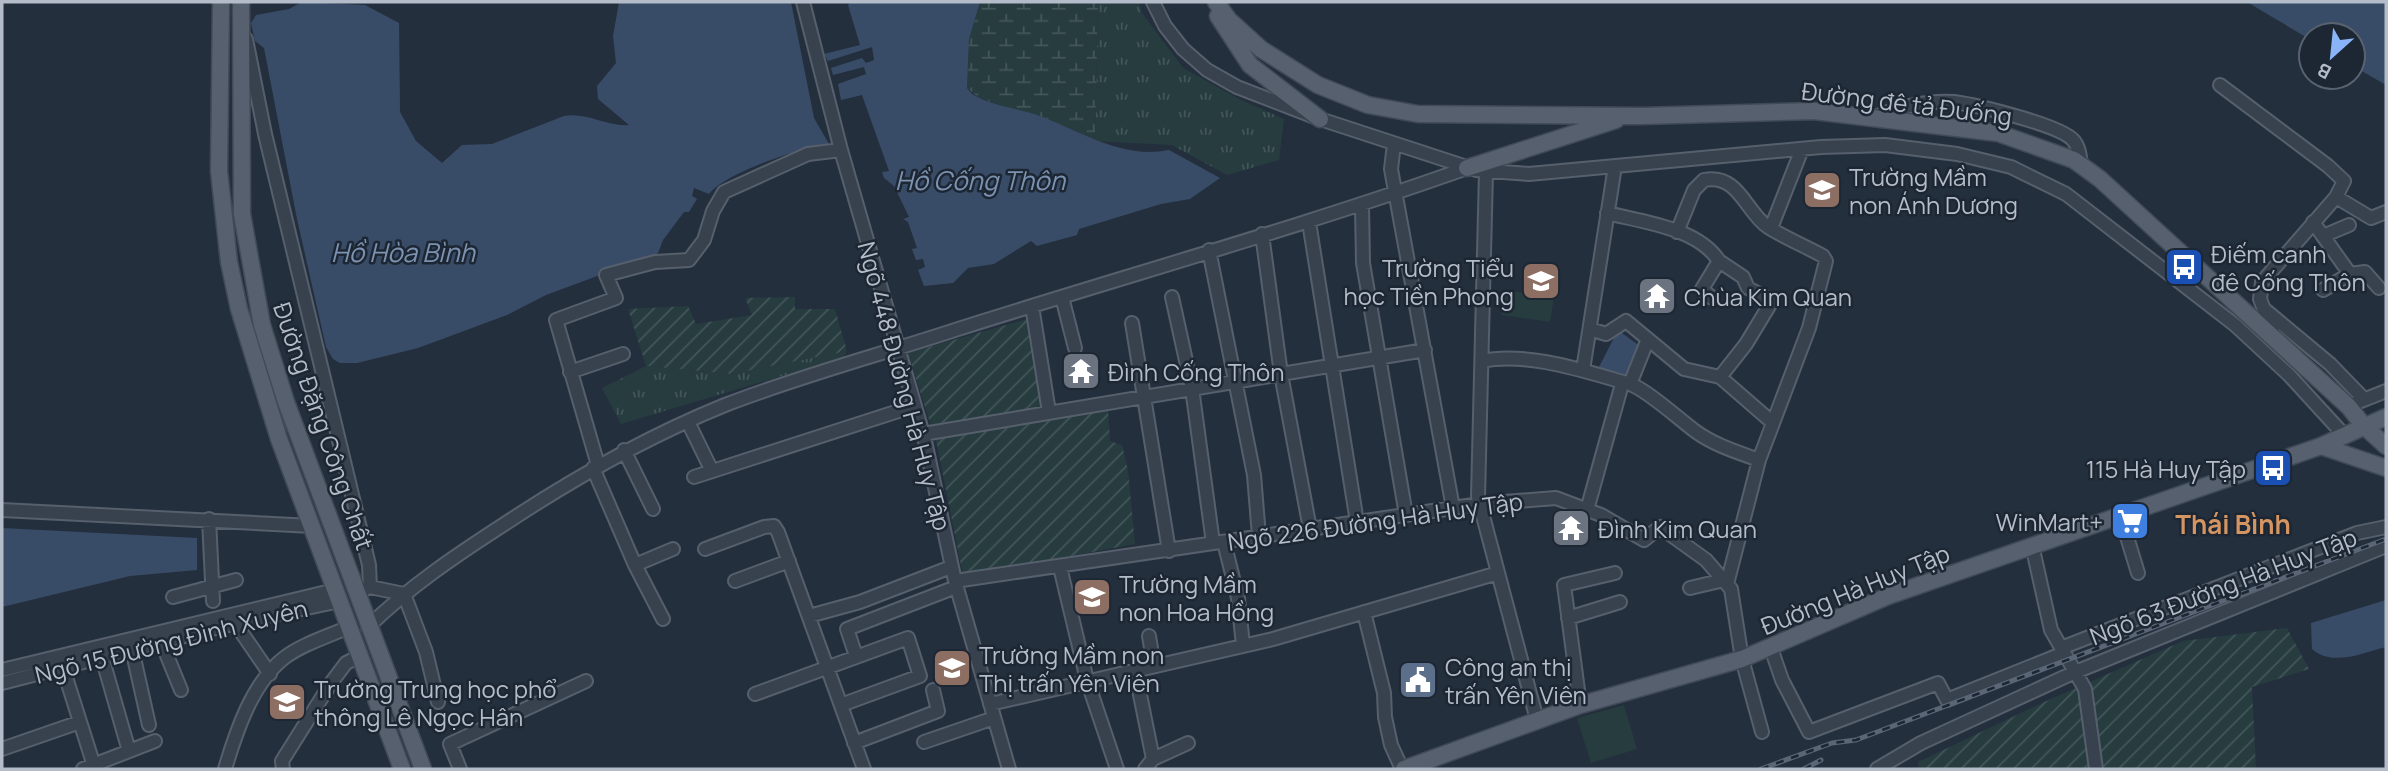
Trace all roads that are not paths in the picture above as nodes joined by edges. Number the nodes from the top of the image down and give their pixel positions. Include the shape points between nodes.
1 (221, 2) edge
2 (803, 2) edge
3 (1153, 2) edge
4 (1214, 2) edge
5 (241, 7) edge
6 (2220, 85) dead end
7 (1628, 116) junction
8 (1872, 118) junction
9 (1320, 119) junction
10 (1394, 144) junction
11 (1802, 149) junction
12 (841, 150) junction
13 (1694, 159) junction
14 (2081, 165) junction
15 (1615, 166) junction
16 (1467, 168) junction
17 (1486, 172) junction
18 (1704, 180) junction
19 (1397, 193) junction
20 (2336, 197) junction
21 (1362, 204) junction
22 (2386, 212) edge
23 (1607, 214) junction
24 (1309, 222) junction
25 (2313, 222) junction
26 (2349, 225) dead end
27 (1771, 228) junction
28 (1677, 232) junction
29 (1262, 234) junction
30 (2323, 236) junction
31 (1209, 250) junction
32 (1719, 261) junction
33 (2350, 274) junction
34 (2379, 288) dead end
35 (2323, 290) dead end
36 (1062, 297) junction
37 (1172, 297) dead end
38 (1712, 298) dead end
39 (1032, 306) junction
40 (2264, 309) junction
41 (1132, 323) dead end
42 (1590, 328) junction
43 (1648, 339) junction
44 (2275, 340) junction
45 (1075, 348) dead end
46 (897, 349) junction
47 (1425, 350) junction
48 (623, 354) dead end
49 (1378, 356) junction
50 (1482, 361) junction
51 (1332, 366) junction
52 (1583, 370) junction
53 (570, 372) junction
54 (1281, 374) junction
55 (1720, 377) junction
56 (1235, 381) junction
57 (1626, 384) junction
58 (1192, 388) junction
59 (2386, 391) edge
60 (1144, 396) junction
61 (2356, 402) junction
62 (914, 406) junction
63 (1049, 412) junction
64 (2386, 418) edge
65 (688, 422) junction
66 (1773, 424) junction
67 (2363, 425) junction
68 (923, 434) junction
69 (2344, 435) junction
70 (2321, 446) junction
71 (2386, 446) edge
72 (624, 450) junction
73 (1759, 460) junction
74 (596, 467) junction
75 (2386, 468) edge
76 (712, 471) junction
77 (694, 477) dead end
78 (1480, 504) junction
79 (1452, 508) junction
80 (653, 509) dead end
81 (2, 510) edge
82 (1587, 510) junction
83 (2120, 514) junction
84 (1406, 515) junction
85 (209, 520) junction
86 (330, 520) junction
87 (1357, 522) junction
88 (312, 526) junction
89 (2386, 527) edge
90 (1310, 529) junction
91 (1259, 536) junction
92 (1219, 542) junction
93 (2032, 545) junction
94 (2386, 546) edge
95 (673, 549) dead end
96 (705, 549) dead end
97 (1169, 551) junction
98 (789, 561) junction
99 (635, 565) junction
100 (951, 566) junction
101 (1060, 567) junction
102 (1498, 573) junction
103 (1615, 573) dead end
104 (2138, 573) dead end
105 (236, 580) dead end
106 (735, 581) dead end
107 (1725, 582) junction
108 (956, 584) junction
109 (1690, 588) dead end
110 (363, 590) junction
111 (404, 594) junction
112 (213, 595) junction
113 (337, 595) junction
114 (173, 597) dead end
115 (1620, 602) dead end
116 (1364, 612) junction
117 (809, 616) junction
118 (1568, 618) junction
119 (663, 619) dead end
120 (235, 623) junction
121 (349, 627) junction
122 (369, 627) junction
123 (1149, 636) dead end
124 (161, 641) junction
125 (138, 644) junction
126 (1243, 645) junction
127 (1771, 648) junction
128 (2062, 650) junction
129 (856, 656) junction
130 (102, 657) junction
131 (381, 659) junction
132 (1742, 659) junction
133 (362, 662) junction
134 (827, 666) junction
135 (1154, 666) junction
136 (63, 667) junction
137 (2, 670) edge
138 (1135, 670) junction
139 (2073, 673) junction
140 (270, 674) junction
141 (1087, 680) junction
142 (586, 681) dead end
143 (2, 683) edge
144 (181, 690) dead end
145 (933, 690) dead end
146 (755, 694) dead end
147 (438, 702) dead end
148 (990, 704) junction
149 (841, 705) junction
150 (1580, 705) junction
151 (994, 718) junction
152 (1537, 720) junction
153 (80, 722) junction
154 (149, 725) dead end
155 (1762, 732) dead end
156 (155, 741) dead end
157 (924, 742) dead end
158 (854, 743) junction
159 (1188, 743) dead end
160 (2, 749) edge
161 (129, 751) junction
162 (1149, 764) edge
163 (91, 768) edge
164 (225, 769) edge
165 (283, 769) edge
166 (402, 769) edge
167 (423, 769) edge
168 (460, 769) edge
169 (864, 769) edge
170 (1009, 769) edge
171 (1117, 769) edge
172 (1403, 769) edge
173 (1877, 769) edge
174 (2095, 769) edge

1 - 88 main road, Đường Đặng Công Chất via 219,171 229,262 255,368
2 - 12 street, Ngõ 448 Đường Hà Huy Tập
3 - 9 street via 1174,38 1208,70 1237,87
4 - 7 main road, Đường đê tả Đuống via 1261,49 1318,85 1368,105 1418,114
4 - 9 main road via 1226,32 1251,65
5 - 86 main road, Đường Đặng Công Chất via 240,180 247,250 273,362
5 - 110 street via 264,134 369,565
6 - 20 street via 2344,181
7 - 8 main road, Đường đê tả Đuống via 1814,110
7 - 16 main road
8 - 14 main road, Đường đê tả Đuống via 1998,133
8 - 14 street via 1910,106 1954,102 2026,119 2070,136 2078,146
9 - 10 street
10 - 16 street
10 - 19 street via 1390,163
11 - 13 street
11 - 27 street
11 - 69 street via 1885,145 1956,154 2011,167 2047,183 2235,325
12 - 46 street, Ngõ 448 Đường Hà Huy Tập
12 - 53 street via 808,154 724,192 704,240 689,260 655,262 606,275 616,298 555,320
13 - 15 street
13 - 18 street
14 - 44 main road, Đường đê tả Đuống
15 - 17 street via 1529,174
15 - 23 street
16 - 17 street
16 - 19 street
17 - 50 street
18 - 27 street via 1719,180 1732,187
18 - 28 street via 1694,190
19 - 21 street
19 - 47 street
20 - 22 street via 2371,218
20 - 25 street
21 - 24 street
21 - 49 street via 1363,263
23 - 28 street
23 - 42 street
24 - 29 street
24 - 51 street
25 - 30 street
25 - 40 street via 2262,282
26 - 30 street
27 - 66 street via 1826,261 1809,328
28 - 32 street via 1712,250
29 - 31 street
29 - 54 street
30 - 33 street
31 - 36 street
31 - 56 street
32 - 38 street via 1702,289
32 - 55 street via 1744,277 1748,288 1772,301
33 - 34 street via 2365,272
33 - 35 street
36 - 39 street
36 - 45 street
37 - 58 street
39 - 46 street
39 - 63 street
40 - 44 street
40 - 61 street via 2330,364
41 - 60 street
42 - 43 street via 1606,334 1626,321
42 - 52 street
43 - 55 street via 1684,369
43 - 57 street
44 - 61 main road, Đường đê tả Đuống
46 - 62 street, Ngõ 448 Đường Hà Huy Tập
46 - 65 street
47 - 49 street
47 - 79 street
48 - 53 street
49 - 51 street
49 - 84 street
50 - 52 street via 1496,358
50 - 78 street
51 - 54 street
51 - 87 street
52 - 57 street
53 - 74 street
54 - 56 street
54 - 90 street
55 - 66 street
56 - 58 street
56 - 91 street via 1254,475
57 - 73 street via 1698,433
57 - 82 street
58 - 60 street
58 - 92 street
59 - 61 street
60 - 63 street
60 - 97 street
61 - 67 main road, Đường đê tả Đuống
62 - 68 street, Ngõ 448 Đường Hà Huy Tập
62 - 76 street
63 - 68 street
64 - 67 main road, Đường Hà Huy Tập
65 - 72 street
65 - 76 street
66 - 73 street
67 - 69 main road, Đường Hà Huy Tập
67 - 71 main road, Đường đê tả Đuống
68 - 100 street, Ngõ 448 Đường Hà Huy Tập
69 - 70 main road, Đường Hà Huy Tập
70 - 75 main road
70 - 83 main road, Đường Hà Huy Tập
72 - 74 street
72 - 80 street
73 - 107 street
74 - 99 street
74 - 111 street via 452,558
76 - 77 street
78 - 79 street, Ngõ 226 Đường Hà Huy Tập
78 - 82 street, Ngõ 226 Đường Hà Huy Tập via 1556,498
78 - 102 street
79 - 84 street, Ngõ 226 Đường Hà Huy Tập
81 - 85 street
82 - 107 street, Ngõ 226 Đường Hà Huy Tập via 1644,540 1660,527 1706,560
83 - 93 main road, Đường Hà Huy Tập
83 - 104 street
84 - 87 street, Ngõ 226 Đường Hà Huy Tập
85 - 88 street
85 - 112 street
86 - 88 main road
86 - 110 main road, Đường Đặng Công Chất
87 - 90 street, Ngõ 226 Đường Hà Huy Tập
88 - 113 main road, Đường Đặng Công Chất
89 - 128 street, Ngõ 63 Đường Hà Huy Tập via 2357,533
90 - 91 street, Ngõ 226 Đường Hà Huy Tập
91 - 92 street, Ngõ 226 Đường Hà Huy Tập
92 - 97 street, Ngõ 226 Đường Hà Huy Tập
92 - 126 street via 1238,597
93 - 127 main road, Đường Hà Huy Tập via 1888,596
93 - 128 street via 2051,630
94 - 139 street
95 - 99 street
96 - 98 street via 774,526
97 - 101 street, Ngõ 226 Đường Hà Huy Tập
98 - 106 street
98 - 117 street
99 - 119 street
100 - 108 street, Ngõ 448 Đường Hà Huy Tập
100 - 117 street
101 - 108 street, Ngõ 226 Đường Hà Huy Tập
101 - 141 street
102 - 116 street
102 - 152 street
103 - 118 street via 1564,585
105 - 112 street
107 - 109 street
107 - 132 street via 1731,589
108 - 129 street, Ngõ 226 Đường Hà Huy Tập via 847,629
108 - 148 street, Ngõ 448 Đường Hà Huy Tập
110 - 111 street
110 - 122 main road, Đường Đặng Công Chất
111 - 122 street
111 - 147 street via 426,652
112 - 114 street
113 - 120 street, Ngõ 15 Đường Đình Xuyên
113 - 121 main road, Đường Đặng Công Chất
113 - 125 street, Ngõ 15 Đường Đình Xuyên
115 - 118 street
116 - 126 street
116 - 172 street via 1391,745
117 - 134 street
118 - 150 street
120 - 124 street, Ngõ 15 Đường Đình Xuyên
120 - 140 street
121 - 133 main road, Đường Đặng Công Chất
121 - 140 street via 284,658
122 - 131 main road, Đường Đặng Công Chất
123 - 135 street
124 - 125 street, Ngõ 15 Đường Đình Xuyên
124 - 144 street
125 - 130 street, Ngõ 15 Đường Đình Xuyên
125 - 137 street, Ngõ 15 Đường Đình Xuyên
125 - 154 street
126 - 135 street
127 - 128 street, Ngõ 63 Đường Hà Huy Tập via 1809,732 1938,683 1947,700
127 - 132 main road, Đường Hà Huy Tập
128 - 139 street
129 - 134 street
129 - 149 street via 908,638 920,676
130 - 136 street, Ngõ 15 Đường Đình Xuyên
130 - 161 street
131 - 133 main road
131 - 167 main road, Đường Đặng Công Chất
132 - 150 main road, Đường Hà Huy Tập
132 - 155 street
133 - 165 street via 346,663 331,682 282,761
133 - 166 main road, Đường Đặng Công Chất
134 - 146 street
134 - 149 street
135 - 138 street
136 - 143 street, Ngõ 15 Đường Đình Xuyên
136 - 153 street
138 - 141 street
138 - 162 street
139 - 173 street via 1921,743
139 - 174 street via 2085,689
140 - 164 street via 235,736
141 - 148 street
141 - 171 street
142 - 168 street via 450,744
145 - 158 street via 938,712
148 - 151 street, Ngõ 448 Đường Hà Huy Tập
149 - 158 street
150 - 152 main road, Đường Hà Huy Tập
151 - 157 street
151 - 170 street, Ngõ 448 Đường Hà Huy Tập
152 - 172 main road, Đường Hà Huy Tập
153 - 160 street
153 - 163 street
156 - 161 street
158 - 169 street
159 - 162 street
161 - 163 street

